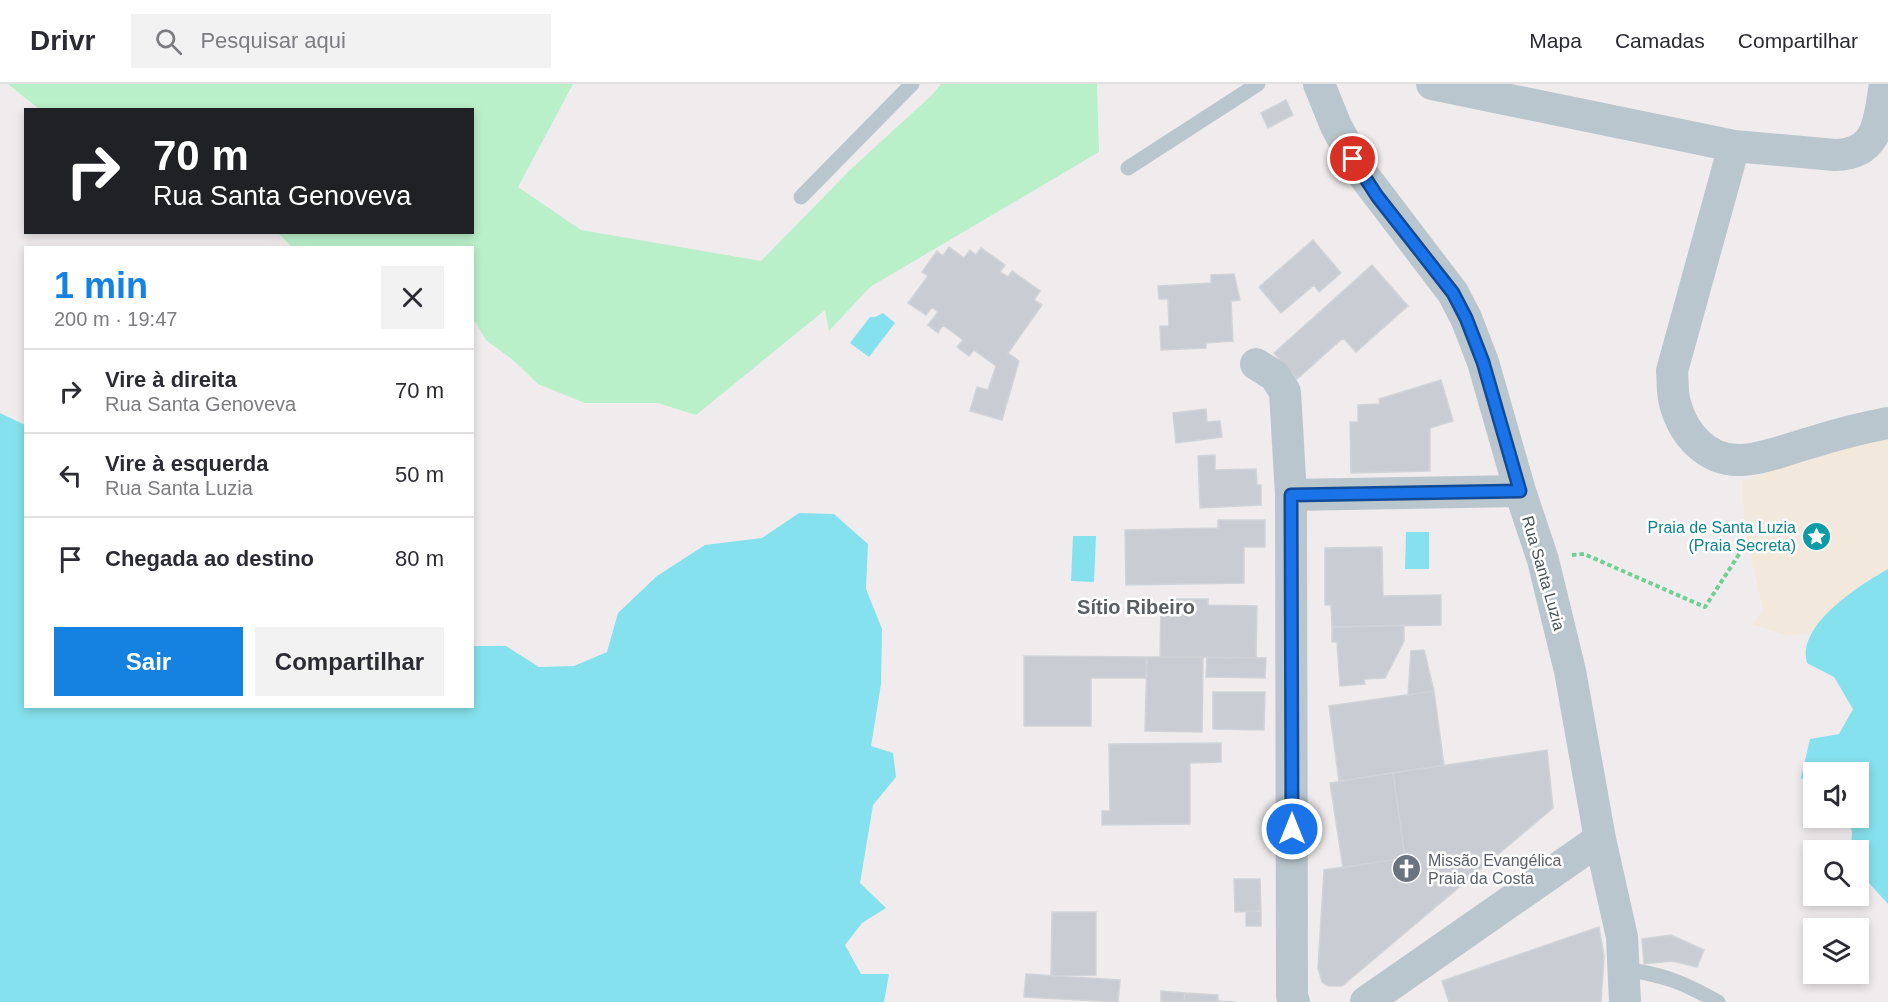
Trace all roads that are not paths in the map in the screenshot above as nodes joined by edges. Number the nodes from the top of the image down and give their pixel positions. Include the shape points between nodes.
1 (912, 84) edge
2 (1258, 84) edge
3 (1319, 84) edge
4 (1432, 84) edge
5 (1885, 84) edge
6 (1734, 146) junction
7 (1128, 168) dead end
8 (801, 198) dead end
9 (1256, 364) dead end
10 (1888, 423) edge
11 (1520, 491) junction
12 (1291, 495) junction
13 (1600, 839) junction
14 (1624, 969) junction
15 (1293, 999) edge
16 (1366, 1002) edge
17 (1625, 1002) edge
18 (1718, 1002) edge

1 - 8 lane
2 - 7 lane
3 - 11 street, Rua Santa Luzia via 1360,172 1453,293 1466,318 1483,362
4 - 6 street
5 - 6 street via 1879,121 1872,138 1861,150 1850,154
6 - 10 street via 1672,371 1674,401 1683,427 1698,446 1718,457 1741,460
9 - 12 street via 1275,376 1285,392
11 - 12 street
11 - 13 street, Rua Santa Luzia via 1543,560 1570,671
12 - 15 street
13 - 14 street, Rua Santa Luzia via 1622,937
13 - 16 street
14 - 17 street, Rua Santa Luzia
14 - 18 lane via 1659,974

